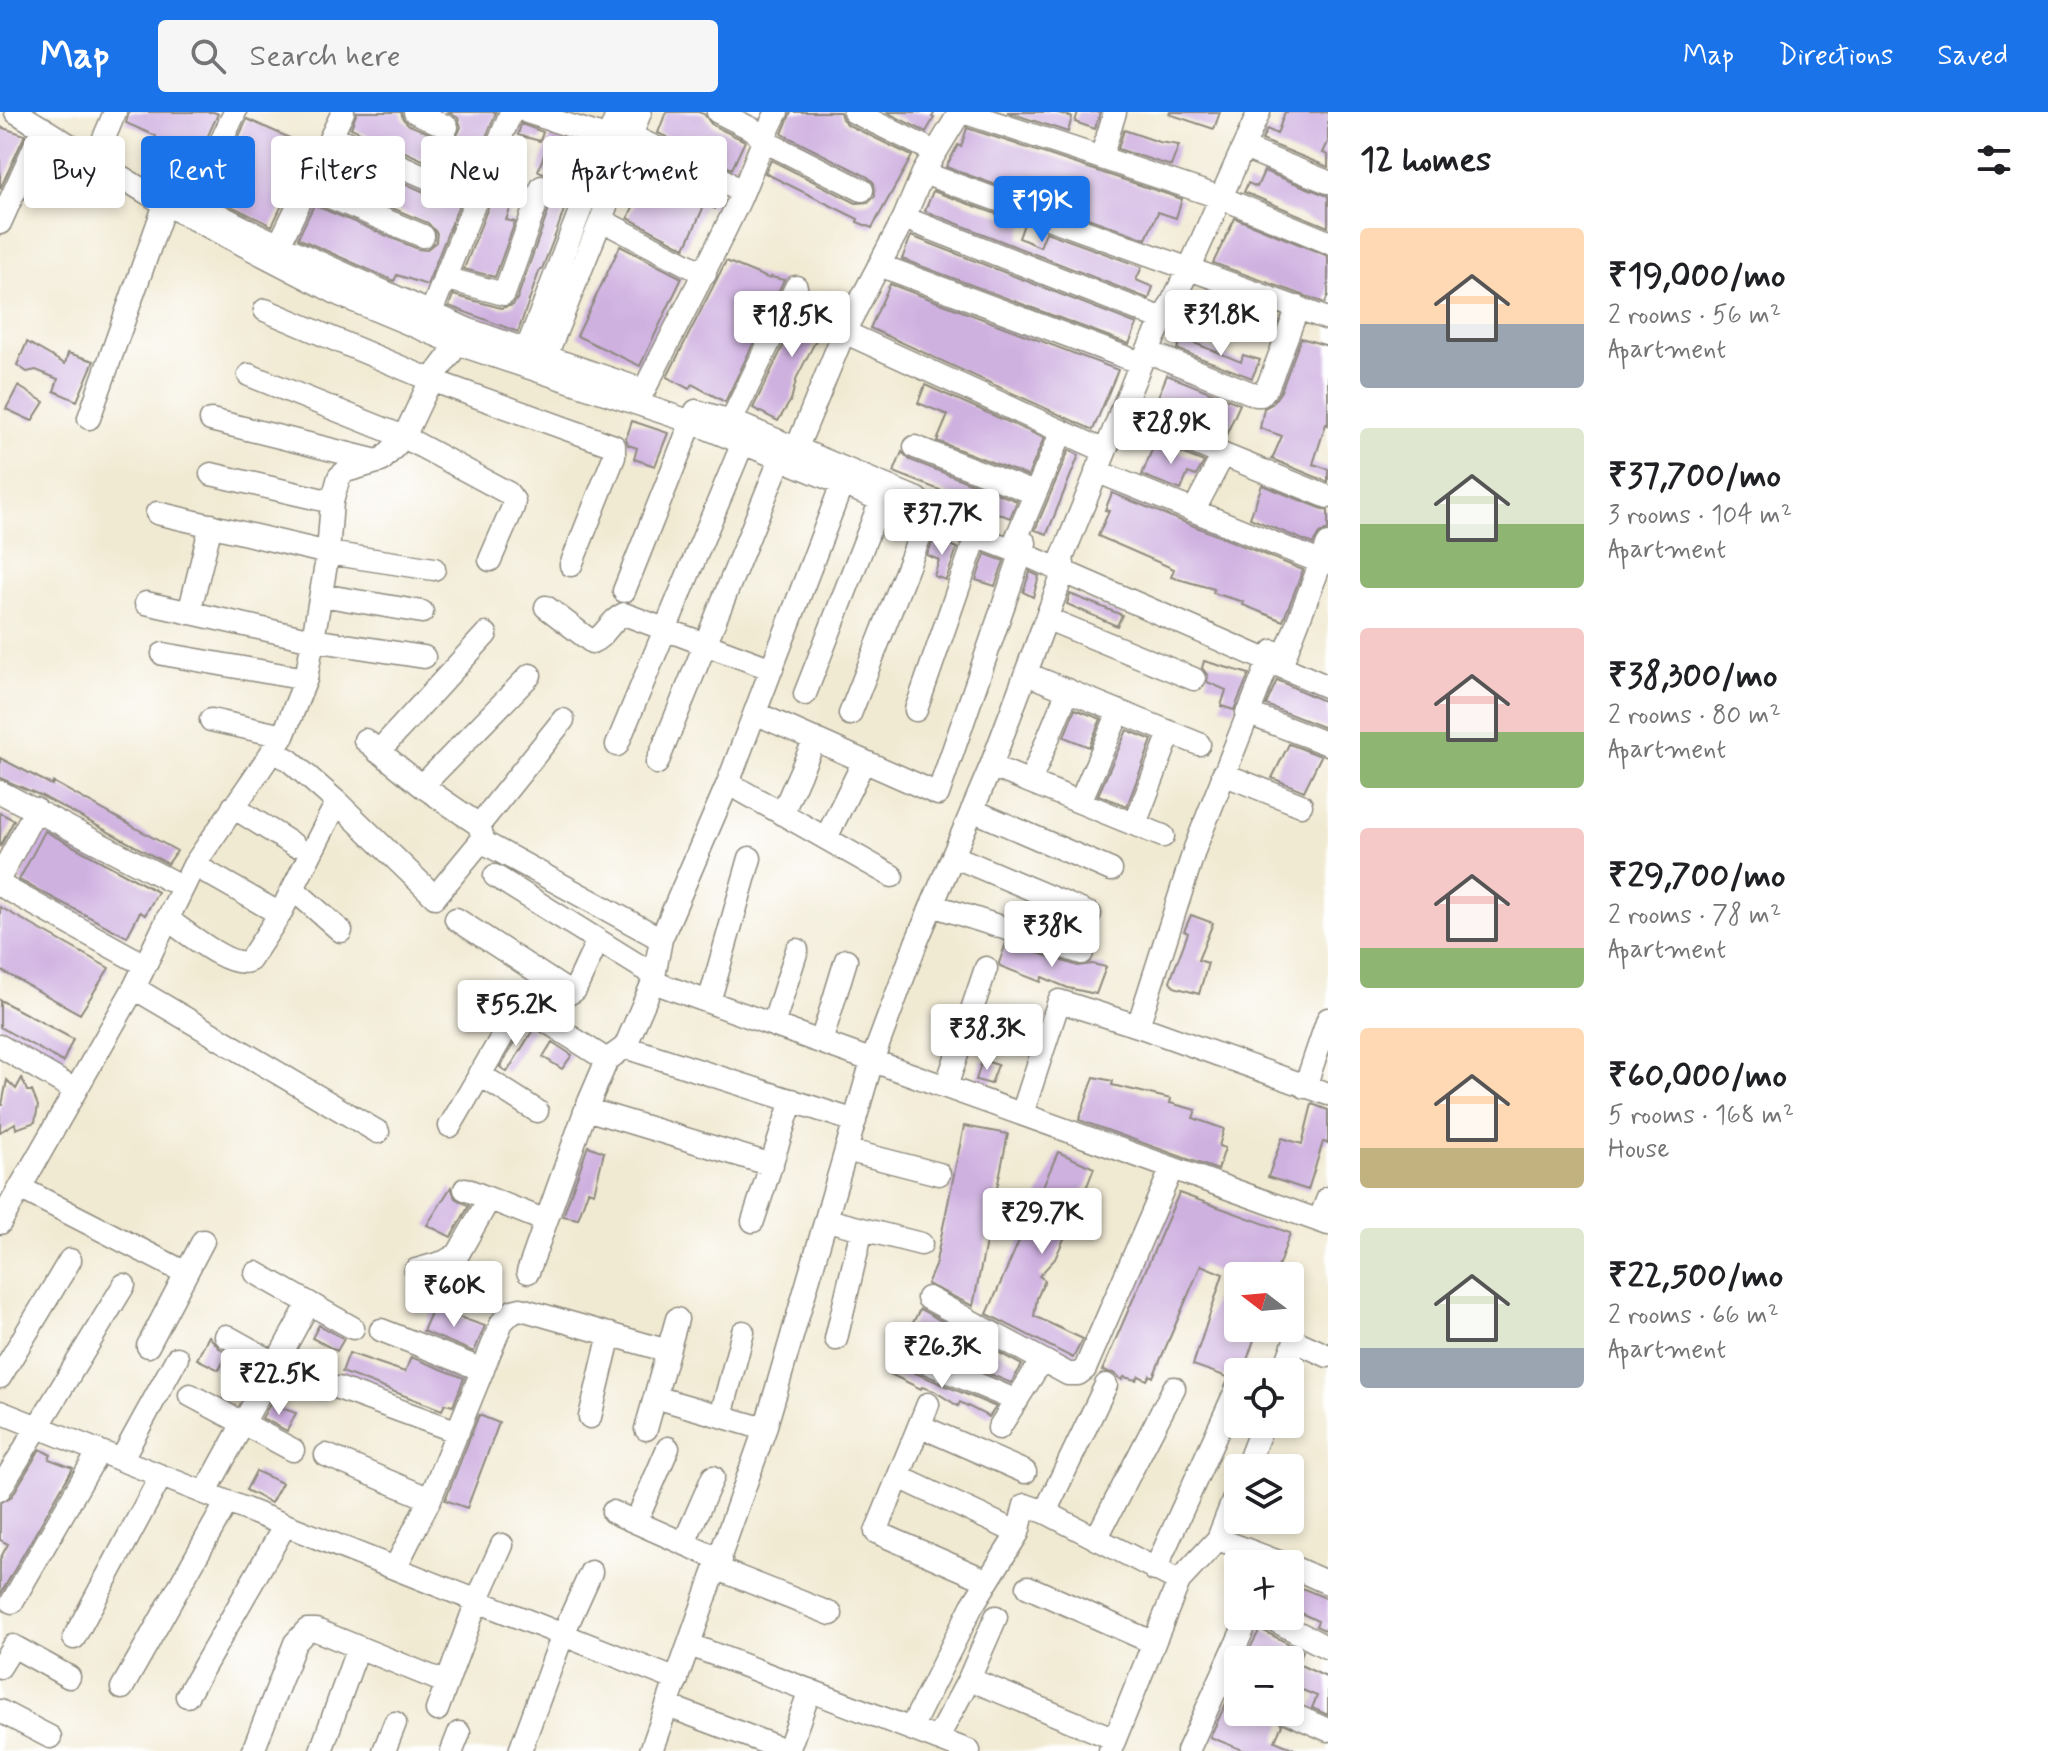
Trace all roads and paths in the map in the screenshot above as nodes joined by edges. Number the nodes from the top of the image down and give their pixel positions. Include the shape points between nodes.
1 (16, 112) edge
2 (115, 112) edge
3 (235, 112) edge
4 (343, 112) edge
5 (415, 112) edge
6 (511, 112) edge
7 (527, 112) edge
8 (618, 112) edge
9 (640, 112) edge
10 (718, 112) edge
11 (777, 112) edge
12 (854, 112) edge
13 (962, 112) edge
14 (1115, 112) edge
15 (1259, 112) edge
16 (43, 120) edge
17 (1026, 122) edge
18 (447, 127) dead end
19 (73, 136) edge
20 (105, 136) edge
21 (224, 136) edge
22 (333, 136) edge
23 (603, 136) edge
24 (610, 136) edge
25 (633, 136) edge
26 (762, 140) junction
27 (1244, 148) junction
28 (935, 152) junction
29 (1101, 158) junction
30 (923, 173) junction
31 (1328, 182) edge
32 (727, 183) edge
33 (141, 187) edge
34 (542, 187) dead end
35 (862, 190) dead end
36 (742, 194) junction
37 (1222, 198) junction
38 (164, 208) edge
39 (174, 208) edge
40 (204, 208) edge
41 (296, 208) edge
42 (356, 208) edge
43 (585, 208) edge
44 (606, 208) edge
45 (904, 218) junction
46 (601, 220) junction
47 (0, 223) edge
48 (423, 236) dead end
49 (1328, 242) edge
50 (276, 252) junction
51 (879, 265) junction
52 (1189, 269) junction
53 (705, 274) junction
54 (444, 278) junction
55 (796, 287) dead end
56 (1298, 307) junction
57 (265, 310) dead end
58 (1328, 319) edge
59 (1165, 320) junction
60 (427, 321) junction
61 (844, 332) junction
62 (464, 337) junction
63 (1144, 358) junction
64 (533, 361) junction
65 (249, 375) dead end
66 (431, 380) junction
67 (644, 390) junction
68 (1120, 413) junction
69 (694, 417) junction
70 (89, 418) dead end
71 (211, 420) dead end
72 (741, 431) junction
73 (1062, 431) junction
74 (404, 437) junction
75 (915, 447) dead end
76 (789, 454) junction
77 (1223, 455) junction
78 (381, 461) junction
79 (1101, 461) junction
80 (211, 474) dead end
81 (842, 484) junction
82 (1034, 493) junction
83 (1328, 497) edge
84 (881, 500) junction
85 (332, 502) junction
86 (1194, 510) junction
87 (157, 513) dead end
88 (927, 518) junction
89 (211, 525) junction
90 (976, 537) junction
91 (1021, 545) junction
92 (328, 553) junction
93 (1324, 553) edge
94 (490, 560) dead end
95 (1063, 564) junction
96 (571, 565) dead end
97 (434, 569) dead end
98 (624, 591) dead end
99 (321, 595) junction
100 (146, 603) dead end
101 (546, 607) dead end
102 (422, 612) dead end
103 (189, 613) junction
104 (1048, 619) junction
105 (665, 631) junction
106 (486, 634) dead end
107 (313, 640) junction
108 (706, 644) junction
109 (163, 654) dead end
110 (1276, 656) junction
111 (424, 657) dead end
112 (772, 669) junction
113 (1328, 671) edge
114 (1027, 674) junction
115 (530, 675) dead end
116 (306, 679) junction
117 (1194, 679) dead end
118 (1328, 687) edge
119 (1068, 690) junction
120 (805, 694) dead end
121 (916, 710) dead end
122 (1119, 712) junction
123 (755, 713) junction
124 (1247, 713) junction
125 (850, 714) dead end
126 (211, 720) dead end
127 (563, 720) dead end
128 (1170, 733) junction
129 (815, 739) junction
130 (277, 744) junction
131 (1199, 744) dead end
132 (1328, 744) edge
133 (617, 745) dead end
134 (864, 761) junction
135 (657, 763) dead end
136 (991, 766) junction
137 (1223, 774) junction
138 (1030, 782) junction
139 (728, 783) junction
140 (422, 786) junction
141 (0, 792) edge
142 (337, 802) junction
143 (1080, 802) junction
144 (1301, 805) dead end
145 (233, 807) junction
146 (36, 809) junction
147 (972, 810) junction
148 (782, 814) junction
149 (1135, 824) junction
150 (480, 833) junction
151 (1163, 836) dead end
152 (826, 838) junction
153 (294, 845) dead end
154 (953, 856) junction
155 (750, 858) dead end
156 (194, 865) junction
157 (1111, 870) dead end
158 (495, 876) dead end
159 (892, 876) dead end
160 (0, 877) edge
161 (169, 880) dead end
162 (0, 885) edge
163 (293, 889) junction
164 (932, 905) junction
165 (280, 914) junction
166 (1090, 914) dead end
167 (167, 919) junction
168 (456, 919) dead end
169 (341, 931) dead end
170 (661, 939) junction
171 (598, 940) junction
172 (797, 950) dead end
173 (1082, 953) dead end
174 (132, 958) dead end
175 (846, 960) dead end
176 (986, 968) dead end
177 (653, 978) junction
178 (134, 988) junction
179 (709, 1002) junction
180 (1328, 1019) edge
181 (773, 1025) junction
182 (1138, 1026) junction
183 (821, 1042) junction
184 (0, 1046) edge
185 (616, 1053) junction
186 (872, 1061) junction
187 (479, 1074) junction
188 (946, 1087) junction
189 (1305, 1087) junction
190 (75, 1090) junction
191 (1328, 1094) edge
192 (792, 1100) junction
193 (586, 1109) junction
194 (537, 1111) dead end
195 (1022, 1114) junction
196 (855, 1121) junction
197 (450, 1126) dead end
198 (378, 1132) dead end
199 (846, 1150) junction
200 (772, 1165) junction
201 (1172, 1168) junction
202 (939, 1174) dead end
203 (20, 1188) junction
204 (465, 1189) dead end
205 (1328, 1198) edge
206 (489, 1199) junction
207 (827, 1220) junction
208 (546, 1221) junction
209 (753, 1221) dead end
210 (0, 1223) edge
211 (1324, 1223) edge
212 (862, 1229) junction
213 (203, 1241) dead end
214 (921, 1244) dead end
215 (70, 1260) dead end
216 (416, 1270) dead end
217 (528, 1272) dead end
218 (186, 1273) junction
219 (256, 1273) dead end
220 (124, 1285) dead end
221 (928, 1298) dead end
222 (309, 1303) junction
223 (677, 1319) dead end
224 (353, 1328) dead end
225 (381, 1330) dead end
226 (743, 1332) dead end
227 (610, 1334) junction
228 (226, 1336) dead end
229 (836, 1339) dead end
230 (148, 1346) dead end
231 (668, 1351) junction
232 (900, 1351) dead end
233 (1328, 1356) edge
234 (177, 1358) dead end
235 (1288, 1358) edge
236 (1042, 1360) junction
237 (275, 1364) junction
238 (483, 1370) junction
239 (0, 1377) edge
240 (1106, 1385) dead end
241 (1174, 1388) dead end
242 (190, 1395) dead end
243 (655, 1397) junction
244 (1017, 1401) junction
245 (928, 1404) dead end
246 (0, 1412) edge
247 (721, 1416) junction
248 (590, 1417) dead end
249 (1224, 1417) edge
250 (243, 1423) junction
251 (920, 1426) junction
252 (38, 1427) junction
253 (999, 1428) dead end
254 (646, 1429) dead end
255 (765, 1429) junction
256 (458, 1432) junction
257 (668, 1448) dead end
258 (293, 1450) dead end
259 (99, 1451) junction
260 (326, 1455) dead end
261 (121, 1460) junction
262 (1025, 1472) dead end
263 (161, 1476) junction
264 (713, 1477) dead end
265 (899, 1477) junction
266 (0, 1489) edge
267 (205, 1493) junction
268 (430, 1499) junction
269 (227, 1502) junction
270 (613, 1512) dead end
271 (1045, 1512) junction
272 (636, 1522) junction
273 (1224, 1524) edge
274 (285, 1525) junction
275 (1018, 1533) junction
276 (1096, 1539) junction
277 (1218, 1539) junction
278 (684, 1543) junction
279 (502, 1545) dead end
280 (1246, 1550) edge
281 (719, 1564) junction
282 (395, 1568) junction
283 (1155, 1570) junction
284 (591, 1572) dead end
285 (1304, 1573) edge
286 (988, 1581) junction
287 (1179, 1581) junction
288 (1328, 1583) edge
289 (1028, 1587) dead end
290 (477, 1601) junction
291 (12, 1602) dead end
292 (831, 1614) dead end
293 (996, 1617) dead end
294 (1293, 1630) edge
295 (563, 1634) junction
296 (74, 1638) dead end
297 (1154, 1643) junction
298 (690, 1645) junction
299 (358, 1647) junction
300 (1328, 1648) edge
301 (0, 1667) edge
302 (69, 1677) dead end
303 (969, 1679) junction
304 (677, 1680) junction
305 (447, 1683) junction
306 (122, 1688) dead end
307 (810, 1690) junction
308 (1224, 1693) edge
309 (187, 1696) dead end
310 (668, 1706) junction
311 (437, 1710) dead end
312 (0, 1711) edge
313 (1304, 1719) edge
314 (395, 1723) dead end
315 (911, 1728) junction
316 (1328, 1730) edge
317 (50, 1737) dead end
318 (937, 1739) junction
319 (1113, 1745) edge
320 (253, 1751) edge
321 (321, 1751) edge
322 (384, 1751) edge
323 (520, 1751) edge
324 (651, 1751) edge
325 (788, 1751) edge
326 (969, 1751) edge
327 (1188, 1751) edge

1 - 16 street
2 - 20 street
3 - 21 street
4 - 22 street
5 - 18 street
6 - 54 street
7 - 23 street
8 - 24 street
9 - 25 street
10 - 26 street via 754,130
11 - 26 street
12 - 28 street
13 - 17 street
13 - 28 street
14 - 29 street
15 - 27 street
16 - 19 street
16 - 33 street
16 - 47 street
17 - 29 street
26 - 35 street
26 - 36 street
27 - 31 street
27 - 37 street
28 - 30 street
29 - 37 street
30 - 45 street
30 - 52 street
32 - 36 street
34 - 54 street via 504,294
36 - 53 street
37 - 49 street
37 - 52 street
38 - 70 street
39 - 50 street
40 - 50 street
41 - 50 street
42 - 48 street
43 - 64 street
44 - 46 street
45 - 51 street
45 - 59 street
46 - 53 street
46 - 64 street
50 - 60 street
51 - 61 street
51 - 63 street
52 - 56 street
52 - 59 street
53 - 67 street
54 - 60 street
55 - 72 street
56 - 58 street
56 - 63 street via 1261,395
57 - 66 street
59 - 63 street
60 - 62 street
61 - 73 street
61 - 76 street
62 - 64 street
62 - 66 street
63 - 68 street
64 - 67 street
64 - 69 street
65 - 74 street
66 - 74 street
66 - 96 street via 614,446
67 - 69 street
68 - 77 street
68 - 79 street
69 - 72 street
69 - 98 street
71 - 78 street
72 - 76 street
72 - 105 street
73 - 79 street
73 - 82 street
74 - 78 street
74 - 94 street via 511,496 513,507
75 - 82 street
76 - 81 street
76 - 91 street
76 - 108 street
77 - 83 street
77 - 86 street
78 - 85 street via 346,471
79 - 86 street
79 - 95 street
80 - 85 street
81 - 84 street
81 - 112 street
82 - 91 street
84 - 88 street
84 - 120 street
85 - 92 street
86 - 93 street
87 - 89 street
88 - 90 street
88 - 125 street
89 - 92 street
89 - 103 street
90 - 91 street
90 - 121 street
91 - 95 street
91 - 134 street via 938,794
92 - 97 street
92 - 99 street
93 - 110 street
95 - 104 street
95 - 110 street
99 - 102 street
99 - 107 street
100 - 103 street
101 - 105 street via 592,642 624,614
103 - 107 street
104 - 114 street
104 - 117 street
105 - 108 street
105 - 133 street
106 - 140 street via 371,746
107 - 111 street
107 - 116 street
108 - 112 street
108 - 135 street
109 - 116 street
110 - 113 street
110 - 118 street
110 - 124 street
112 - 123 street
114 - 119 street
114 - 136 street
115 - 140 street
116 - 130 street
119 - 122 street
119 - 138 street
122 - 128 street
122 - 143 street
123 - 129 street
123 - 139 street
124 - 132 street
124 - 137 street
126 - 130 street
127 - 150 street
128 - 131 street
128 - 149 street
129 - 134 street
129 - 148 street
130 - 142 street
130 - 145 street
134 - 152 street
136 - 138 street
136 - 147 street
137 - 144 street
137 - 182 street
138 - 143 street
139 - 148 street
139 - 170 street
140 - 150 street
141 - 146 street
142 - 150 street via 435,897
142 - 163 street
143 - 149 street
145 - 153 street
145 - 156 street
146 - 160 street
146 - 161 street
147 - 154 street
147 - 157 street
148 - 152 street
149 - 151 street
150 - 170 street
152 - 159 street
154 - 164 street
154 - 166 street
155 - 179 street
156 - 165 street
156 - 167 street
158 - 171 street
162 - 174 street
163 - 165 street
163 - 169 street
164 - 173 street
164 - 186 street
165 - 167 street via 245,964 231,961
167 - 178 street
168 - 171 street via 570,993
170 - 177 street
171 - 177 street
172 - 181 street
175 - 183 street
176 - 188 street
177 - 179 street
177 - 185 street
178 - 190 street
178 - 198 street
179 - 181 street
180 - 189 street
181 - 183 street
182 - 189 street
182 - 195 street via 1059,1001
183 - 186 street
184 - 190 street
185 - 187 street via 522,1009 511,1017
185 - 192 street
185 - 193 street
186 - 188 street
186 - 196 street
187 - 194 street
187 - 197 street
188 - 195 street
189 - 191 street
190 - 203 street
192 - 196 street
192 - 200 street
193 - 200 street
193 - 208 street
195 - 201 street
196 - 199 street
199 - 202 street
199 - 207 street
200 - 209 street
201 - 211 street
201 - 236 street via 1085,1369 1068,1374
203 - 210 street
203 - 218 street
204 - 206 street
205 - 211 street
206 - 208 street
206 - 216 street via 458,1254
207 - 212 street
207 - 255 street
208 - 217 street
212 - 214 street
212 - 229 street
213 - 218 street
215 - 239 street
218 - 230 street
219 - 222 street
220 - 252 street
221 - 236 street
222 - 224 street
222 - 237 street
223 - 231 street
225 - 238 street
226 - 247 street
227 - 231 street
227 - 238 street via 513,1311 502,1322
227 - 248 street
228 - 237 street
231 - 243 street
232 - 244 street
233 - 235 street via 1295,1341
234 - 261 street
236 - 244 street
237 - 250 street
237 - 256 street
238 - 256 street
240 - 271 street
241 - 276 street
242 - 250 street
243 - 247 street
243 - 254 street
244 - 253 street
245 - 251 street
246 - 252 street
247 - 255 street
249 - 283 street
250 - 258 street
250 - 267 street
251 - 262 street
251 - 265 street
252 - 259 street
252 - 266 street
255 - 281 street
256 - 268 street
257 - 272 street
259 - 261 street
259 - 291 street
260 - 268 street
261 - 263 street
263 - 267 street
263 - 296 street
264 - 278 street
265 - 275 street
265 - 286 street via 876,1532
267 - 269 street
268 - 282 street
269 - 274 street
269 - 306 street
270 - 272 street
271 - 275 street via 1025,1505
271 - 276 street
272 - 278 street
273 - 277 street
274 - 282 street
274 - 309 street
275 - 286 street
276 - 283 street
277 - 280 street
277 - 287 street
278 - 281 street
279 - 290 street
281 - 292 street
281 - 298 street
282 - 290 street
283 - 287 street
284 - 295 street
285 - 288 street
286 - 315 street
287 - 297 street
289 - 297 street
290 - 295 street
290 - 305 street
293 - 303 street
294 - 300 street
295 - 304 street
295 - 323 street
297 - 319 street
298 - 304 street
298 - 307 street
299 - 305 street
299 - 320 street via 307,1630 295,1643
299 - 321 street
301 - 302 street via 13,1646
303 - 318 street
303 - 319 street
304 - 310 street
305 - 311 street
307 - 315 street
307 - 325 street
308 - 327 street
310 - 324 street
310 - 325 street
312 - 317 street
313 - 316 street
314 - 322 street
315 - 318 street
318 - 326 street

